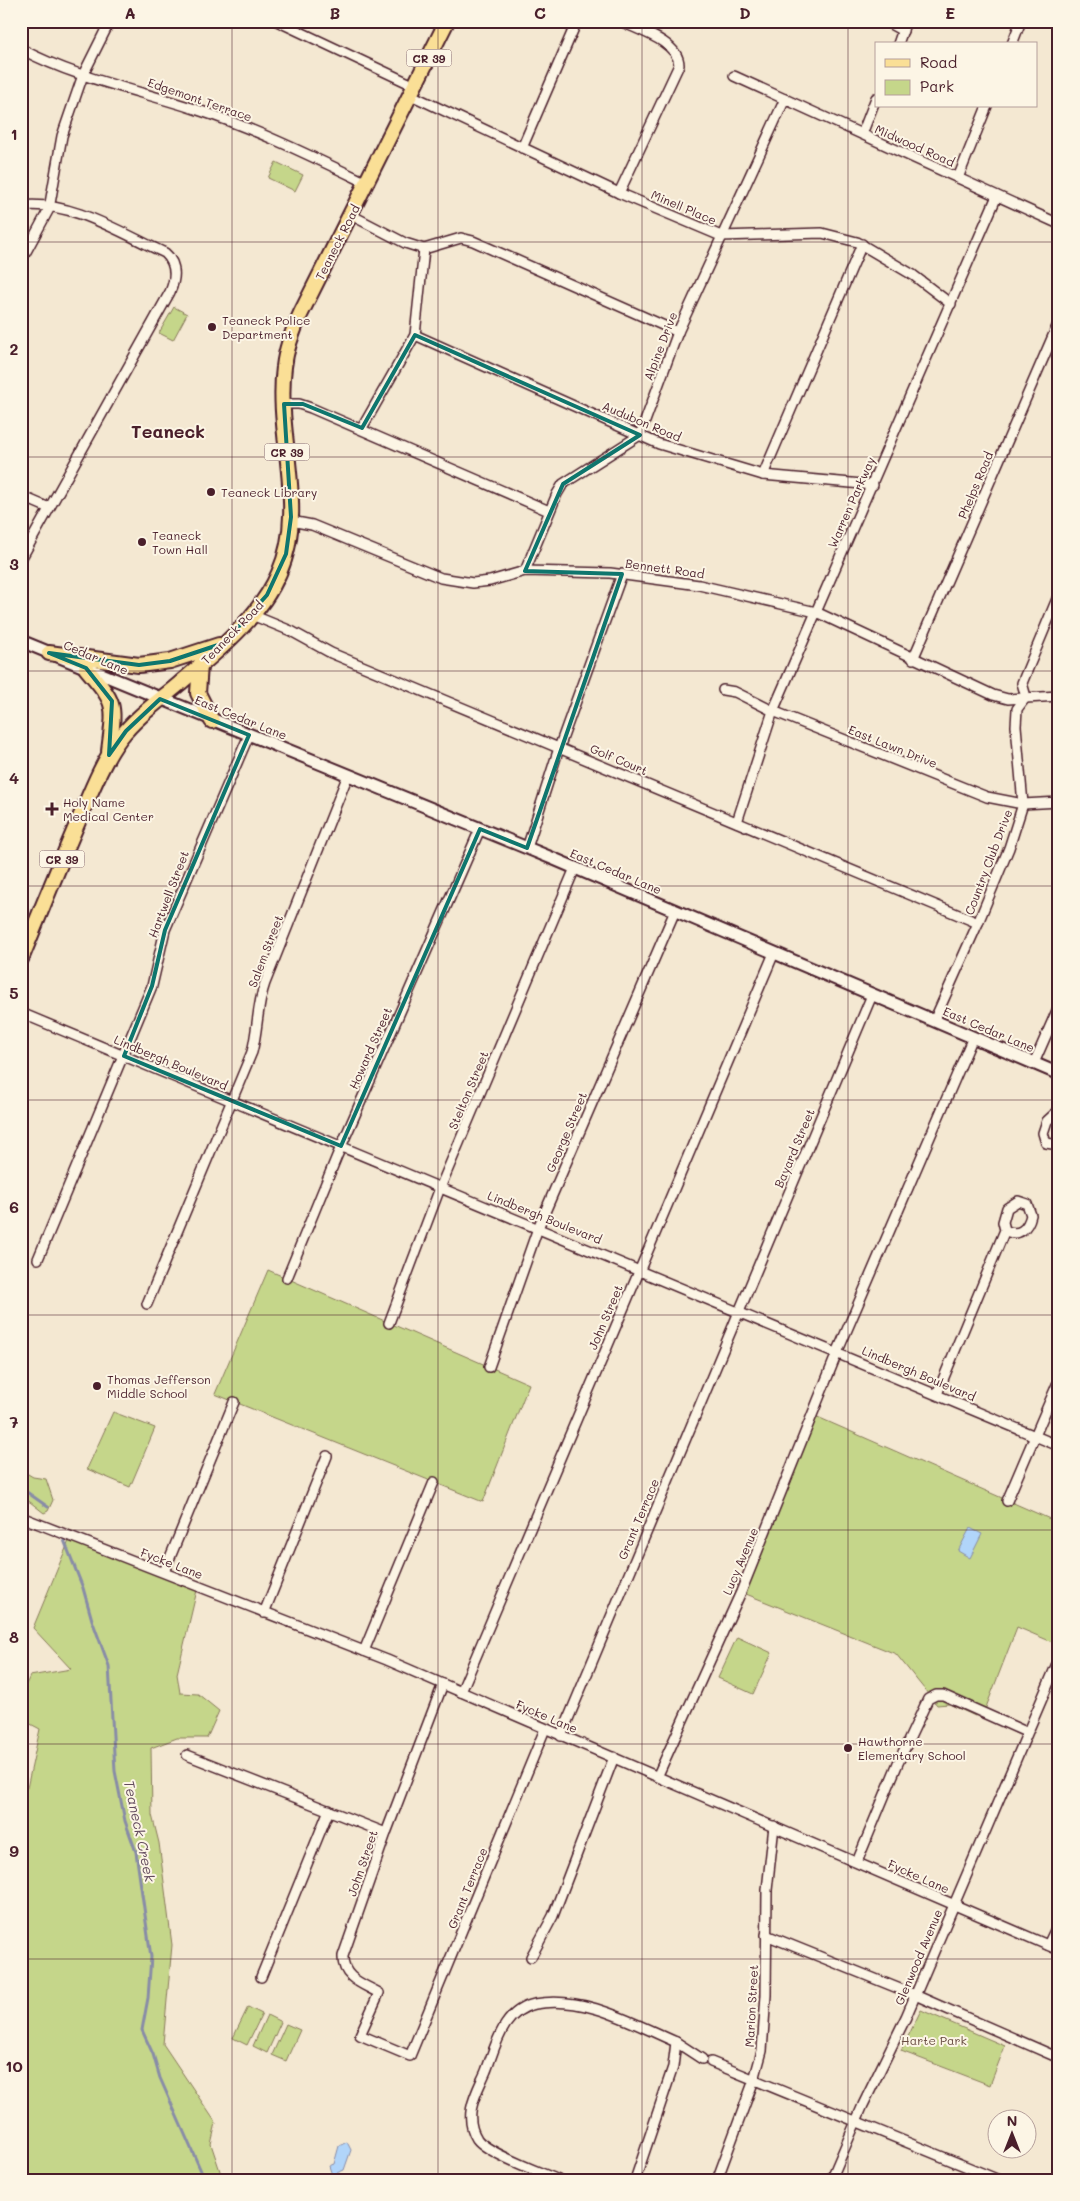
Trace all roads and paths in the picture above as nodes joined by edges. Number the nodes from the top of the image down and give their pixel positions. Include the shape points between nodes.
1 (110, 21) edge
2 (277, 21) edge
3 (447, 21) edge
4 (577, 21) edge
5 (620, 21) edge
6 (885, 21) edge
7 (906, 21) edge
8 (1021, 21) edge
9 (903, 31) junction
10 (899, 42) edge
11 (1013, 42) edge
12 (21, 49) edge
13 (83, 75) junction
14 (734, 76) dead end
15 (413, 91) junction
16 (785, 99) junction
17 (875, 101) edge
18 (986, 108) edge
19 (862, 134) junction
20 (522, 148) junction
21 (958, 178) junction
22 (367, 183) junction
23 (619, 193) junction
24 (997, 196) junction
25 (21, 206) edge
26 (50, 208) junction
27 (351, 215) junction
28 (1059, 224) edge
29 (721, 236) junction
30 (862, 244) junction
31 (424, 248) junction
32 (22, 256) edge
33 (951, 304) junction
34 (1059, 322) edge
35 (678, 332) junction
36 (415, 335) junction
37 (284, 404) junction
38 (362, 428) junction
39 (640, 436) junction
40 (763, 475) junction
41 (873, 485) junction
42 (21, 496) edge
43 (49, 508) junction
44 (549, 511) junction
45 (291, 522) junction
46 (21, 559) edge
47 (525, 570) junction
48 (622, 574) junction
49 (1059, 594) edge
50 (816, 612) junction
51 (252, 615) junction
52 (21, 641) edge
53 (224, 643) junction
54 (50, 653) junction
55 (913, 659) junction
56 (200, 665) junction
57 (86, 668) junction
58 (723, 690) dead end
59 (1059, 696) edge
60 (1026, 697) junction
61 (160, 699) junction
62 (773, 711) junction
63 (212, 720) junction
64 (249, 735) junction
65 (559, 748) junction
66 (109, 755) junction
67 (348, 775) junction
68 (1059, 802) edge
69 (1023, 804) junction
70 (737, 822) junction
71 (480, 829) junction
72 (527, 848) junction
73 (574, 868) junction
74 (675, 911) junction
75 (978, 923) junction
76 (774, 953) junction
77 (21, 959) edge
78 (872, 994) junction
79 (1059, 1006) edge
80 (21, 1013) edge
81 (934, 1021) junction
82 (973, 1037) junction
83 (124, 1056) junction
84 (1034, 1063) junction
85 (1059, 1074) edge
86 (230, 1101) junction
87 (1059, 1110) edge
88 (1059, 1145) edge
89 (341, 1146) junction
90 (440, 1188) junction
91 (538, 1228) junction
92 (1005, 1230) dead end
93 (38, 1259) dead end
94 (638, 1270) junction
95 (287, 1278) dead end
96 (146, 1304) dead end
97 (738, 1311) junction
98 (390, 1323) dead end
99 (836, 1353) junction
100 (489, 1367) dead end
101 (1059, 1380) edge
102 (937, 1394) junction
103 (234, 1402) dead end
104 (1035, 1436) junction
105 (1059, 1446) edge
106 (327, 1456) dead end
107 (434, 1482) dead end
108 (1007, 1501) dead end
109 (21, 1517) edge
110 (164, 1572) junction
111 (264, 1613) junction
112 (364, 1651) junction
113 (1059, 1659) edge
114 (443, 1684) junction
115 (461, 1692) junction
116 (546, 1729) junction
117 (1026, 1732) junction
118 (561, 1736) junction
119 (187, 1754) dead end
120 (614, 1757) junction
121 (658, 1775) junction
122 (329, 1810) junction
123 (774, 1826) junction
124 (386, 1834) junction
125 (857, 1862) junction
126 (953, 1905) junction
127 (1059, 1922) edge
128 (766, 1935) junction
129 (1048, 1946) junction
130 (1059, 1950) edge
131 (531, 1957) dead end
132 (261, 1977) dead end
133 (915, 1995) junction
134 (360, 2034) joint
135 (676, 2042) junction
136 (1059, 2058) edge
137 (754, 2080) junction
138 (855, 2122) junction
139 (558, 2180) edge
140 (635, 2180) edge
141 (717, 2180) edge
142 (831, 2180) edge
143 (999, 2180) edge

1 - 13 street
2 - 15 street, Minell Place
3 - 15 main road, Teaneck Road / CR 39
4 - 20 street
5 - 23 street via 672,47 679,58 677,71
6 - 9 street
7 - 9 street
8 - 11 street
9 - 10 street
12 - 13 street, Edgemont Terrace
13 - 22 street, Edgemont Terrace via 196,109 264,135
13 - 26 street via 62,136
14 - 16 street, Midwood Road
15 - 20 street, Minell Place
15 - 22 main road, Teaneck Road / CR 39
16 - 19 street, Midwood Road
16 - 29 street, Alpine Drive
17 - 19 street
18 - 21 street
19 - 21 street, Midwood Road
20 - 23 street, Minell Place
21 - 24 street, Midwood Road
22 - 27 main road, Teaneck Road / CR 39
23 - 29 street, Minell Place
24 - 28 street, Midwood Road
24 - 33 street, Warren Parkway
25 - 26 street
26 - 32 street
26 - 43 street via 80,214 166,253 174,266 175,277 170,292
27 - 31 street
27 - 37 main road, Teaneck Road / CR 39 via 291,338 284,367
29 - 30 street, Minell Place via 822,233
29 - 35 street, Alpine Drive
30 - 33 street, Minell Place
30 - 40 street
31 - 35 street via 461,238 473,241
31 - 36 street
33 - 41 street, Warren Parkway
34 - 55 street, Phelps Road
35 - 39 street, Alpine Drive
36 - 38 street
36 - 39 street, Audubon Road
37 - 38 street via 303,404
37 - 45 main road, Teaneck Road / CR 39
38 - 44 street
39 - 40 street, Audubon Road
39 - 44 street via 571,478 556,494
40 - 41 street, Audubon Road
41 - 50 street, Warren Parkway
42 - 43 street
43 - 46 street
44 - 47 street
45 - 47 street, Bennett Road via 312,525 450,580 490,581
45 - 51 main road, Teaneck Road / CR 39 via 279,574
47 - 48 street, Bennett Road
48 - 50 street, Bennett Road via 699,585
48 - 65 street
49 - 60 street, Country Club Drive via 1022,684
50 - 55 street, Bennett Road
50 - 62 street, Warren Parkway
51 - 53 main road, Teaneck Road / CR 39
51 - 65 street, Golf Court via 291,631 323,650
52 - 54 street, Cedar Lane
53 - 54 main road via 147,665
53 - 56 main road, Teaneck Road / CR 39
54 - 57 street, Cedar Lane
55 - 60 street, Bennett Road via 993,695 1008,699
56 - 61 main road, Teaneck Road / CR 39
56 - 63 main road via 198,693
57 - 61 street, Cedar Lane
57 - 66 main road via 113,704
58 - 62 street, East Lawn Drive via 736,692
59 - 60 street, Bennett Road
60 - 69 street, Country Club Drive via 1017,709 1016,726
61 - 63 street, East Cedar Lane
61 - 66 main road, Teaneck Road / CR 39 via 126,731
62 - 69 street, East Lawn Drive via 987,797
62 - 70 street, Warren Parkway
63 - 64 street, East Cedar Lane
64 - 67 street, East Cedar Lane
64 - 83 street, Hartwell Street via 165,930 152,986
65 - 70 street, Golf Court
65 - 72 street
66 - 77 main road, Teaneck Road / CR 39
67 - 71 street, East Cedar Lane
67 - 86 street, Salem Street via 265,983 252,1052
68 - 69 street, East Lawn Drive
69 - 75 street, Country Club Drive
70 - 75 street, Golf Court
71 - 72 street, East Cedar Lane
71 - 89 street, Howard Street
72 - 73 street, East Cedar Lane
73 - 74 street, East Cedar Lane
73 - 90 street, Stelton Street
74 - 76 street, East Cedar Lane
74 - 91 street, George Street
75 - 81 street, Country Club Drive
76 - 78 street, East Cedar Lane
76 - 94 street, John Street
78 - 81 street, East Cedar Lane
78 - 97 street, Bayard Street
79 - 84 street
80 - 83 street, Lindbergh Boulevard
81 - 82 street, East Cedar Lane
82 - 84 street, East Cedar Lane
82 - 99 street, Lucy Avenue
83 - 86 street, Lindbergh Boulevard
83 - 93 street, Hartwell Street
84 - 85 street, East Cedar Lane
86 - 89 street, Lindbergh Boulevard
86 - 96 street, Salem Street
87 - 88 street via 1046,1121 1042,1133 1046,1143
89 - 90 street, Lindbergh Boulevard
89 - 95 street, Howard Street
90 - 91 street, Lindbergh Boulevard
90 - 98 street, Stelton Street
91 - 94 street, Lindbergh Boulevard
91 - 100 street, George Street
92 - 102 street
94 - 97 street, Lindbergh Boulevard
94 - 115 street, John Street
97 - 99 street, Lindbergh Boulevard
97 - 118 street, Grant Terrace
99 - 102 street, Lindbergh Boulevard
99 - 121 street, Lucy Avenue via 741,1592
101 - 104 street
102 - 104 street, Lindbergh Boulevard
103 - 110 street
104 - 105 street, Lindbergh Boulevard
104 - 108 street
106 - 111 street
107 - 112 street
109 - 110 street, Fycke Lane
110 - 111 street, Fycke Lane
111 - 112 street, Fycke Lane
112 - 114 street, Fycke Lane
113 - 117 street, Glenwood Avenue
114 - 115 street, Fycke Lane
114 - 124 street, John Street
115 - 116 street, Fycke Lane
116 - 118 street, Fycke Lane
116 - 134 street, Grant Terrace via 410,2056
117 - 125 street via 943,1695 928,1700
117 - 126 street, Glenwood Avenue
118 - 120 street, Fycke Lane
119 - 122 street
120 - 121 street, Fycke Lane
120 - 131 street via 553,1916
121 - 123 street, Fycke Lane
122 - 124 street
122 - 132 street
123 - 125 street, Fycke Lane
123 - 128 street, Marion Street via 766,1890
124 - 134 street, John Street via 343,1956 349,1976 379,1994
125 - 126 street, Fycke Lane
126 - 129 street, Fycke Lane
126 - 133 street, Glenwood Avenue
127 - 129 street
128 - 133 street
128 - 137 street, Marion Street via 765,2025 760,2064
129 - 130 street, Fycke Lane
133 - 136 street
133 - 138 street, Glenwood Avenue
135 - 137 street via 706,2060
135 - 139 street via 575,2003 536,2004 525,2007 510,2019 498,2037 471,2102 473,2128 478,2141 486,2147
135 - 140 street via 673,2068
137 - 138 street
137 - 141 street, Marion Street
138 - 142 street, Glenwood Avenue
138 - 143 street

